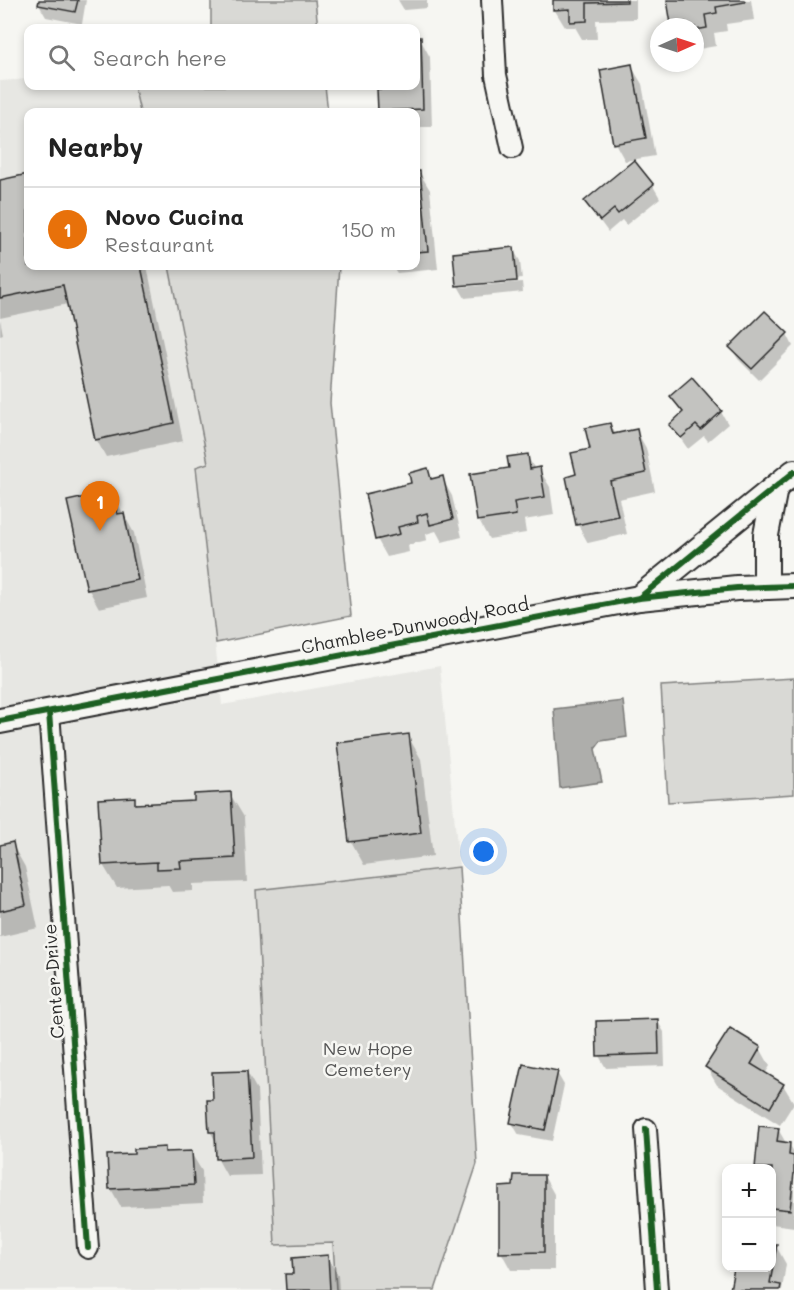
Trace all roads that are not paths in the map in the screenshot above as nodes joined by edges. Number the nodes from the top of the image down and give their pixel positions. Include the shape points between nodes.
1 (492, 0) edge
2 (512, 148) dead end
3 (794, 472) edge
4 (775, 488) junction
5 (794, 586) edge
6 (766, 587) junction
7 (639, 598) junction
8 (49, 712) junction
9 (0, 721) edge
10 (646, 1129) dead end
11 (88, 1248) dead end
12 (657, 1290) edge

1 - 2 street via 496,75
3 - 4 street, Chamblee Dunwoody Road
4 - 6 street via 766,535
4 - 7 street, Chamblee Dunwoody Road
5 - 6 street
6 - 7 street
7 - 8 street, Chamblee Dunwoody Road
8 - 9 street, Chamblee Dunwoody Road
8 - 11 street, Center Drive
10 - 12 street

